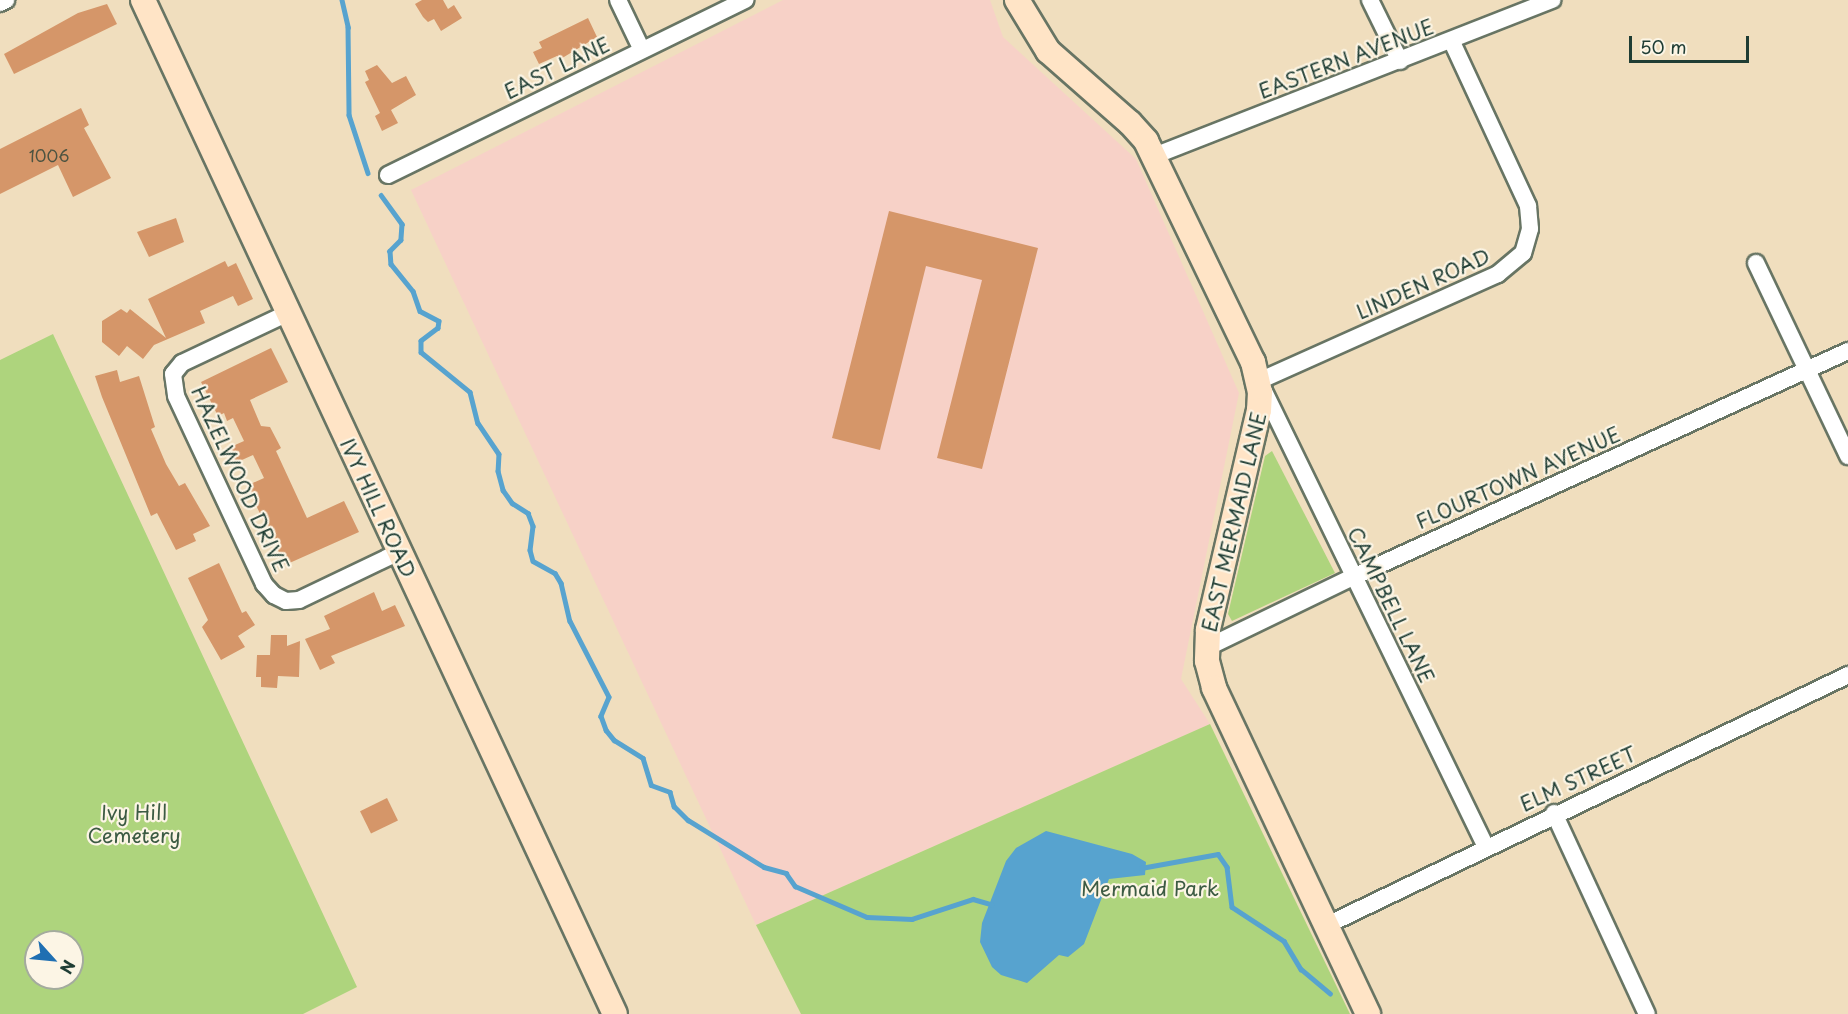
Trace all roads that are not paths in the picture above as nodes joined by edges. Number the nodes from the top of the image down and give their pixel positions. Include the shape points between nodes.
1 (6, 0) edge
2 (143, 0) edge
3 (618, 0) edge
4 (745, 0) edge
5 (1017, 0) edge
6 (1370, 0) edge
7 (1553, 0) edge
8 (0, 3) edge
9 (1452, 42) junction
10 (642, 50) junction
11 (1400, 61) junction
12 (1154, 156) junction
13 (388, 175) dead end
14 (1756, 263) dead end
15 (288, 313) junction
16 (1848, 351) edge
17 (1806, 370) junction
18 (1259, 381) junction
19 (1848, 456) edge
20 (399, 552) junction
21 (1353, 577) junction
22 (1206, 648) junction
23 (1848, 675) edge
24 (1554, 813) junction
25 (1486, 847) junction
26 (1327, 925) junction
27 (615, 1014) edge
28 (1368, 1014) edge
29 (1647, 1014) edge

1 - 8 street
2 - 15 main road, IVY HILL ROAD
3 - 10 street
4 - 10 street, EAST LANE
5 - 12 main road, EAST MERMAID LANE via 1048,51 1130,123
6 - 11 street
7 - 9 street, EASTERN AVENUE
9 - 11 street, EASTERN AVENUE
9 - 18 street, LINDEN ROAD via 1528,206 1530,230 1523,253 1498,274
10 - 13 street, EAST LANE
11 - 12 street, EASTERN AVENUE
12 - 18 main road, EAST MERMAID LANE
14 - 17 street
15 - 20 main road, IVY HILL ROAD
15 - 20 street, HAZELWOOD DRIVE via 182,363 172,380 181,406 264,584 274,595 286,601 299,600
16 - 17 street, FLOURTOWN AVENUE
17 - 19 street
17 - 21 street, FLOURTOWN AVENUE
18 - 21 street, CAMPBELL LANE
18 - 22 main road, EAST MERMAID LANE via 1257,424
20 - 27 main road, IVY HILL ROAD
21 - 22 street, FLOURTOWN AVENUE
21 - 25 street, CAMPBELL LANE
22 - 26 main road, EAST MERMAID LANE via 1214,688
23 - 24 street, ELM STREET
24 - 25 street, ELM STREET
24 - 29 street
25 - 26 street, ELM STREET
26 - 28 main road, EAST MERMAID LANE

